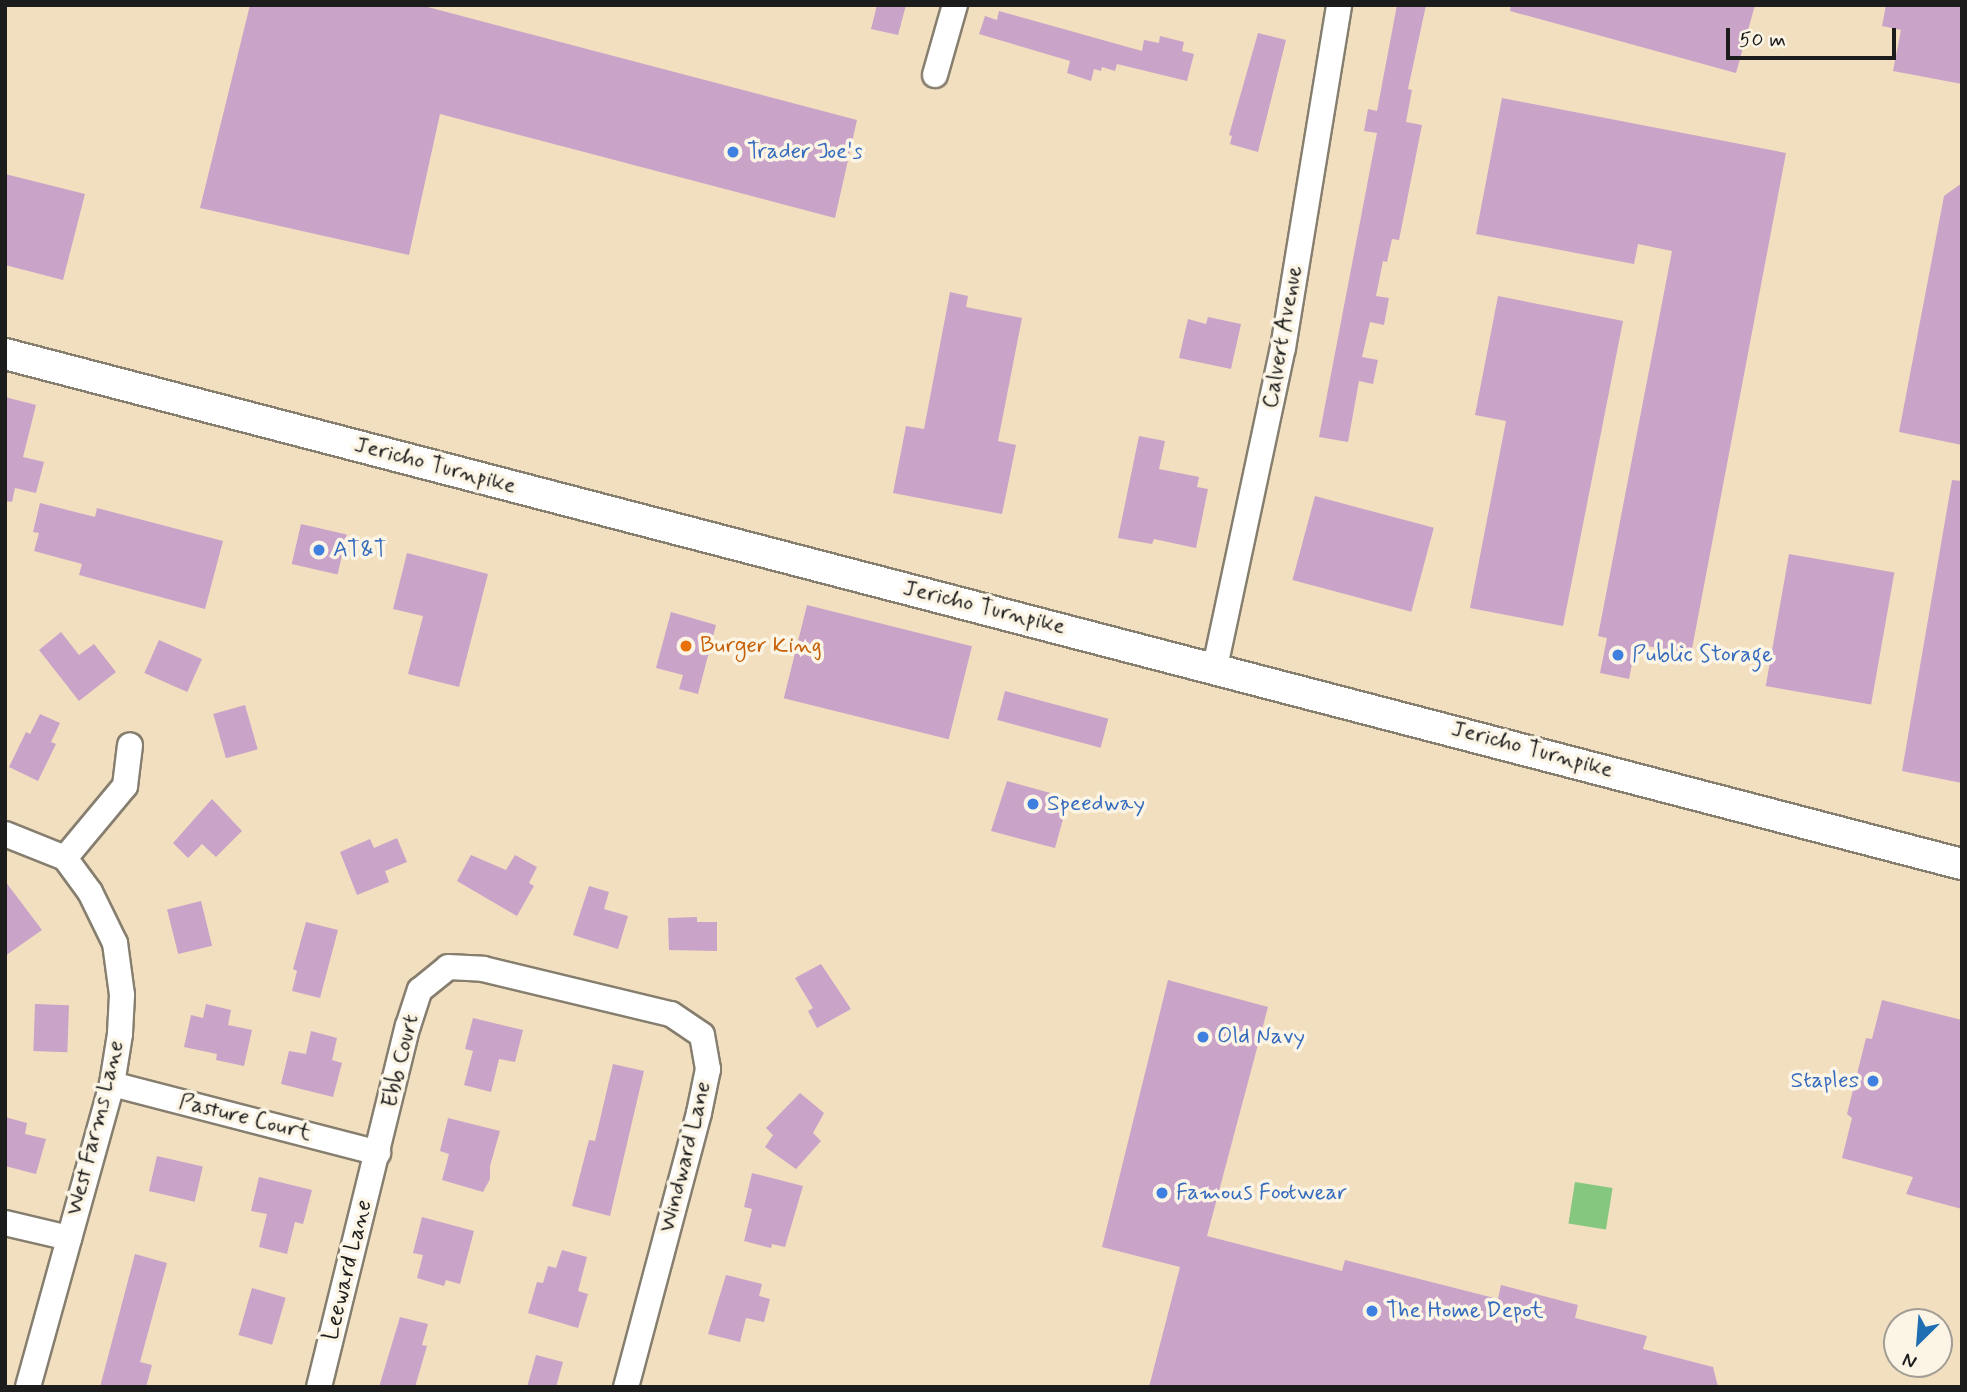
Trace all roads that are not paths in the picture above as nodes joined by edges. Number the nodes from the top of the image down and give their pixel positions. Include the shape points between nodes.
1 (955, 5) edge
2 (1339, 5) edge
3 (936, 75) dead end
4 (5, 354) edge
5 (1214, 667) junction
6 (130, 746) dead end
7 (5, 834) edge
8 (65, 858) junction
9 (1962, 864) edge
10 (557, 985) joint
11 (112, 1084) junction
12 (377, 1153) junction
13 (5, 1223) edge
14 (69, 1238) junction
15 (28, 1387) edge
16 (318, 1387) edge
17 (625, 1387) edge

1 - 3 street
2 - 5 street, Calvert Avenue via 1283,348
4 - 5 main road, Jericho Turnpike
5 - 9 main road, Jericho Turnpike
6 - 8 street via 125,786
7 - 8 street
8 - 11 street, West Farms Lane via 90,892 115,943 122,995
10 - 12 street, Ebb Court via 483,969 448,967 420,990
10 - 17 street, Windward Lane via 671,1014 702,1035 708,1069
11 - 12 street, Pasture Court
11 - 14 street, West Farms Lane
12 - 16 street, Leeward Lane
13 - 14 street
14 - 15 street, West Farms Lane

